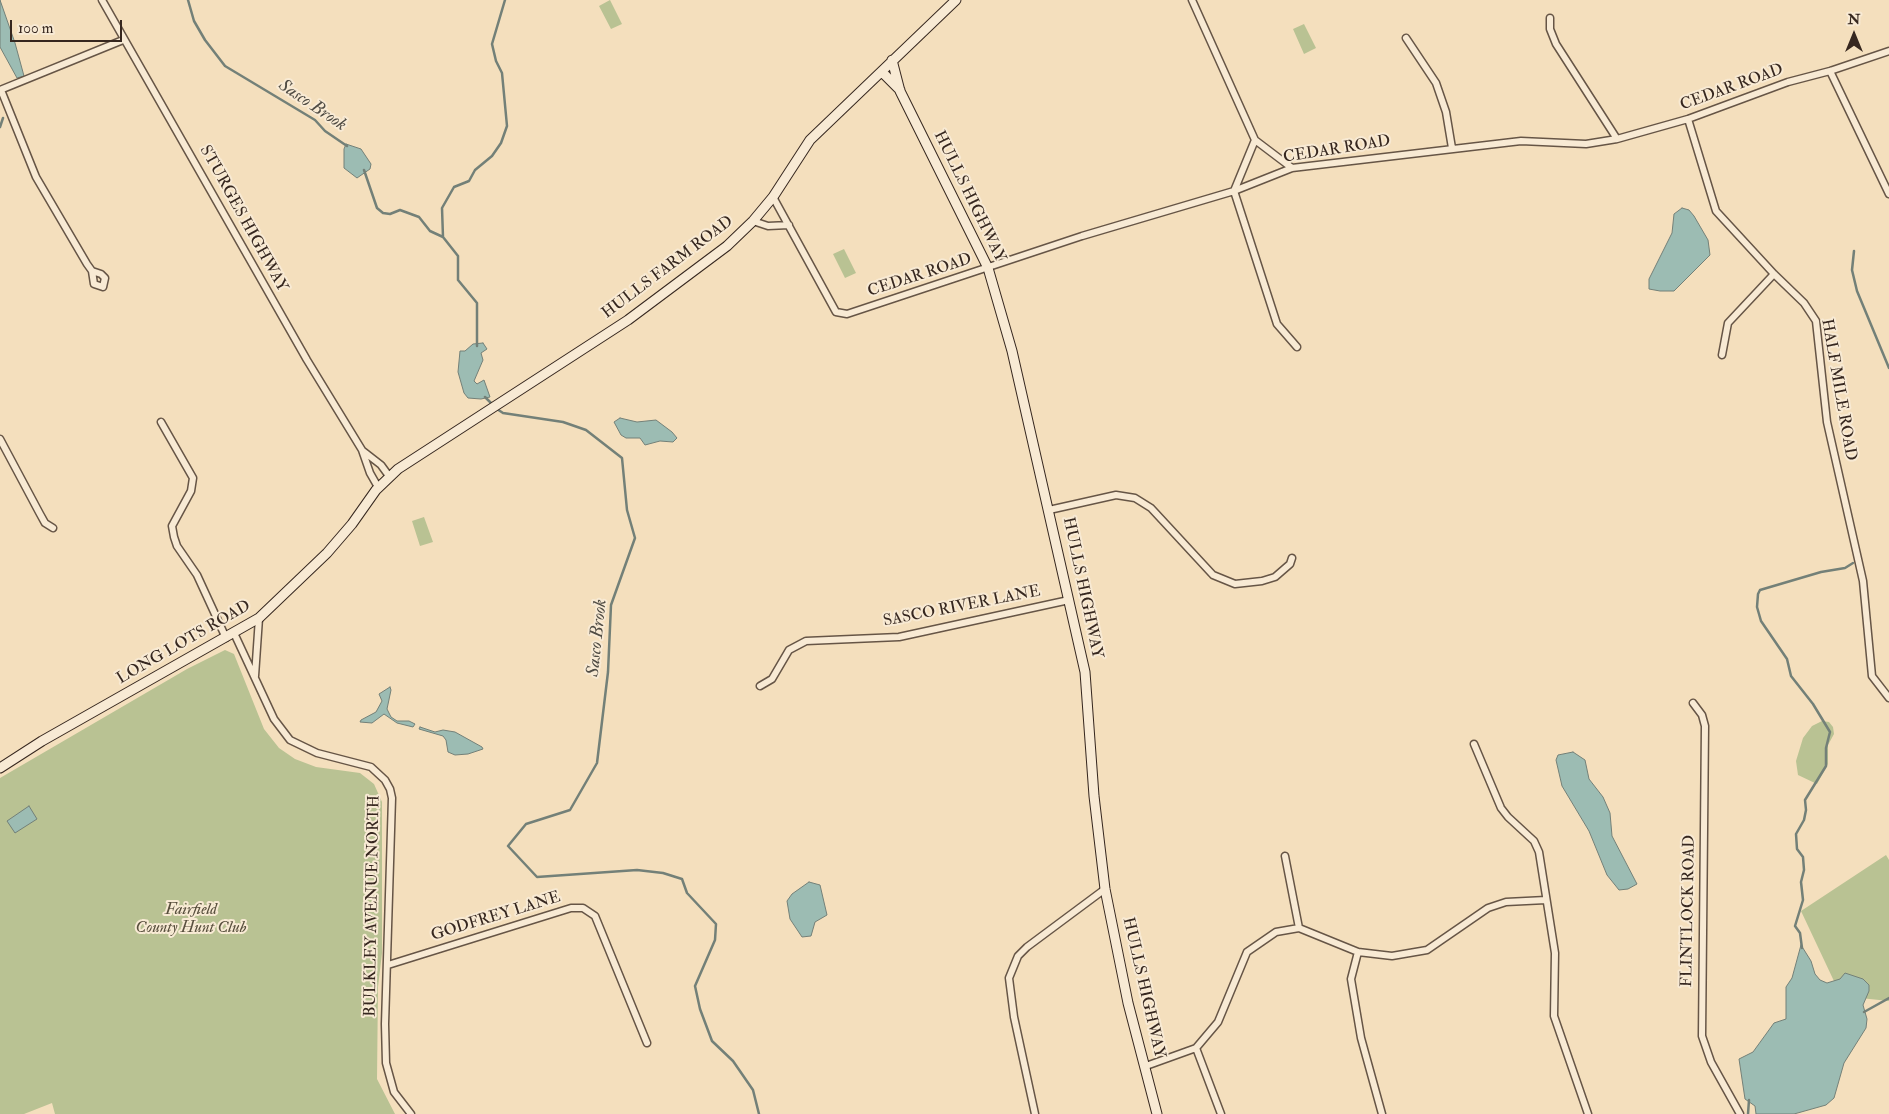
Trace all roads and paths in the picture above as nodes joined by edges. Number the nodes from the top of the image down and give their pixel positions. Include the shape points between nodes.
1 (102, 0) edge
2 (956, 0) edge
3 (1192, 0) edge
4 (1550, 18) dead end
5 (1406, 38) dead end
6 (123, 40) junction
7 (1889, 51) edge
8 (892, 60) junction
9 (1830, 71) junction
10 (882, 72) junction
11 (0, 90) edge
12 (900, 91) junction
13 (1688, 119) junction
14 (1617, 139) junction
15 (1256, 140) junction
16 (1452, 148) junction
17 (1292, 168) junction
18 (1234, 191) junction
19 (1889, 194) edge
20 (773, 197) junction
21 (753, 221) junction
22 (789, 225) junction
23 (988, 268) junction
24 (92, 271) dead end
25 (1774, 274) junction
26 (1297, 346) dead end
27 (1722, 355) dead end
28 (161, 422) dead end
29 (0, 439) edge
30 (362, 450) junction
31 (398, 469) joint
32 (389, 476) junction
33 (378, 487) junction
34 (1049, 510) junction
35 (53, 528) dead end
36 (1292, 558) dead end
37 (1069, 600) junction
38 (259, 618) junction
39 (230, 636) junction
40 (255, 678) junction
41 (760, 686) dead end
42 (1889, 698) edge
43 (1693, 703) dead end
44 (1474, 744) dead end
45 (0, 768) edge
46 (1285, 856) dead end
47 (1105, 889) junction
48 (1546, 900) junction
49 (1299, 928) junction
50 (1358, 952) junction
51 (388, 965) junction
52 (647, 1043) dead end
53 (1196, 1048) junction
54 (1146, 1066) junction
55 (411, 1114) edge
56 (1035, 1114) edge
57 (1157, 1114) edge
58 (1221, 1114) edge
59 (1382, 1114) edge
60 (1588, 1114) edge
61 (1740, 1114) edge

1 - 6 street, STURGES HIGHWAY
2 - 8 main road, HULLS FARM ROAD
3 - 15 street
4 - 14 street via 1556,44
5 - 16 street via 1436,83 1446,112
6 - 11 street
6 - 30 street, STURGES HIGHWAY via 202,173 306,360
7 - 9 street, CEDAR ROAD
8 - 10 main road, HULLS FARM ROAD
8 - 12 main road, HULLS HIGHWAY
9 - 13 street, CEDAR ROAD via 1788,82
9 - 19 street
10 - 12 main road, HULLS HIGHWAY
10 - 20 main road, HULLS FARM ROAD via 810,140
11 - 24 street via 36,177
12 - 23 main road, HULLS HIGHWAY
13 - 14 street, CEDAR ROAD
13 - 25 street, HALF MILE ROAD via 1716,211
14 - 16 street, CEDAR ROAD via 1586,144 1521,141
15 - 17 street
15 - 18 street
16 - 17 street, CEDAR ROAD
17 - 18 street, CEDAR ROAD
18 - 23 street, CEDAR ROAD
18 - 26 street via 1277,324
20 - 21 main road, HULLS FARM ROAD
20 - 22 street, CEDAR ROAD
21 - 22 street via 768,226
21 - 31 main road, HULLS FARM ROAD via 726,246 628,320
22 - 23 street, CEDAR ROAD via 836,312 847,314
23 - 34 main road, HULLS HIGHWAY via 1012,351
25 - 27 street via 1728,323
25 - 42 street, HALF MILE ROAD via 1804,303 1816,321 1827,422 1864,581 1872,676
28 - 39 street, BULKLEY AVENUE NORTH via 193,478 191,491 172,526 174,537
29 - 35 street via 45,523
30 - 32 street, STURGES HIGHWAY
30 - 33 street, STURGES HIGHWAY
31 - 32 main road, LONG LOTS ROAD
32 - 33 main road, LONG LOTS ROAD
33 - 38 main road, LONG LOTS ROAD via 327,553
34 - 36 street via 1116,496 1135,498 1151,508 1213,575 1235,584 1275,577 1290,564
34 - 37 main road, HULLS HIGHWAY
37 - 41 street, SASCO RIVER LANE via 899,637 806,641 789,650 772,679
37 - 47 main road, HULLS HIGHWAY via 1084,672
38 - 39 main road, LONG LOTS ROAD
38 - 40 street, BULKLEY AVENUE NORTH
39 - 40 street, BULKLEY AVENUE NORTH
39 - 45 main road, LONG LOTS ROAD via 42,741
40 - 51 street, BULKLEY AVENUE NORTH via 274,719 290,740 317,754 371,767 386,780 392,798
43 - 61 street, FLINTLOCK ROAD via 1705,726 1702,1036 1711,1062
44 - 48 street via 1501,808 1534,841
46 - 49 street
47 - 54 main road, HULLS HIGHWAY via 1128,1003
47 - 56 street via 1027,947 1018,956 1010,978 1014,1017
48 - 50 street via 1506,902 1488,908 1427,950 1392,956
48 - 60 street via 1555,953 1554,1016
49 - 50 street
49 - 53 street via 1276,932 1247,952 1218,1022
50 - 59 street via 1351,979 1361,1038
51 - 52 street, GODFREY LANE via 572,908 583,908 595,916
51 - 55 street, BULKLEY AVENUE NORTH via 386,1063 394,1092
53 - 54 street
53 - 58 street
54 - 57 main road, HULLS HIGHWAY

